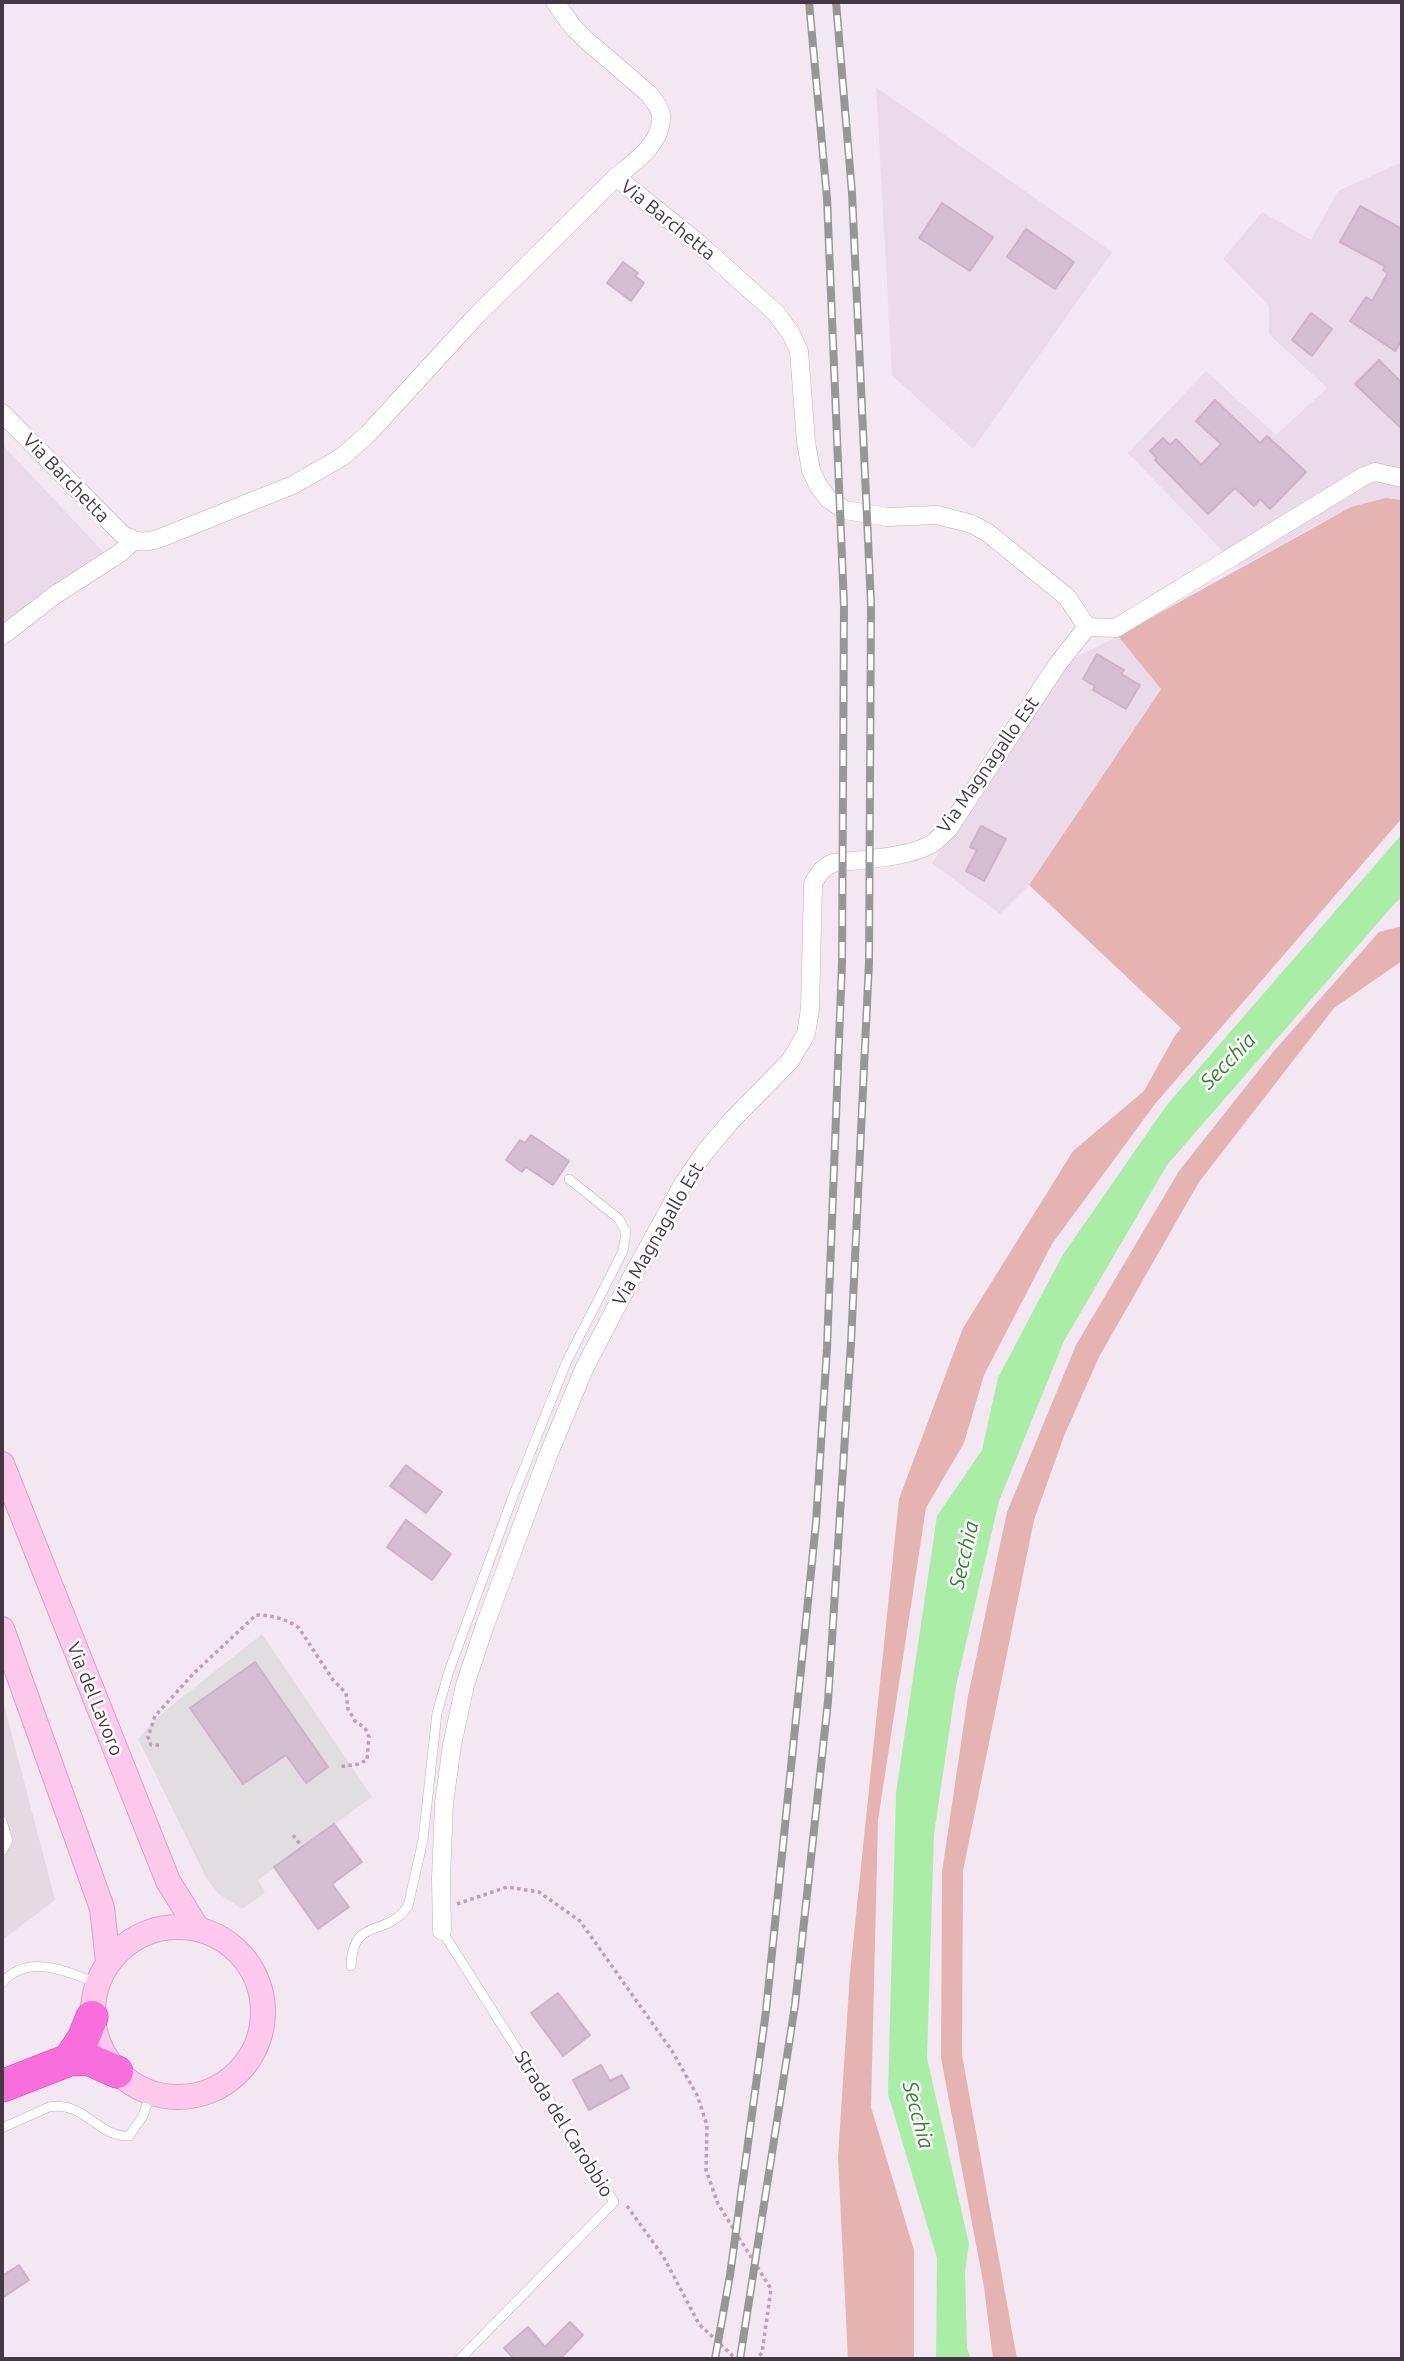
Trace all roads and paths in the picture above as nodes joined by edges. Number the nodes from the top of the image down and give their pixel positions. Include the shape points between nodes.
1 (555, 2) edge
2 (616, 177) junction
3 (2, 413) edge
4 (1402, 478) edge
5 (133, 541) junction
6 (1087, 627) junction
7 (2, 636) edge
8 (569, 1179) dead end
9 (2, 1464) edge
10 (2, 1629) edge
11 (159, 1745) dead end
12 (338, 1768) dead end
13 (2, 1821) edge
14 (293, 1835) dead end
15 (302, 1847) dead end
16 (2, 1851) edge
17 (442, 1910) junction
18 (197, 1928) junction
19 (442, 1931) joint
20 (351, 1966) dead end
21 (103, 1972) junction
22 (2, 1983) edge
23 (92, 2017) junction
24 (69, 2060) junction
25 (117, 2072) junction
26 (2, 2086) edge
27 (151, 2093) junction
28 (2, 2128) edge
29 (614, 2203) junction
30 (460, 2359) edge
31 (736, 2359) edge
32 (756, 2359) edge

1 - 2 street via 573,27 658,106 661,121 653,140 640,158
2 - 5 street, Via Barchetta via 342,457 293,485 151,541
2 - 6 street, Via Barchetta via 707,251 777,314 791,334 799,351 811,470 828,499 845,510 887,517 937,515 972,524 1067,597
3 - 5 street, Via Barchetta
4 - 6 street via 1375,472 1364,476 1116,628
5 - 7 street, Via Barchetta
6 - 17 street, Via Magnagallo Est via 949,828 922,849 832,863 813,884 806,1034 790,1060 705,1153 633,1275 580,1379 485,1625 452,1745 444,1803
8 - 20 lane via 619,1219 626,1232 623,1251 566,1363 449,1671 437,1713 423,1840 408,1906 392,1922 355,1940
9 - 18 main road, Via del Lavoro via 168,1881
10 - 21 main road via 102,1908
11 - 12 path via 151,1745 148,1737 155,1716 256,1615 266,1615 299,1628 346,1693 355,1721 365,1728 367,1760
13 - 16 lane via 8,1841
14 - 15 path
17 - 19 street, Via Magnagallo Est
17 - 32 path via 508,1887 539,1892 580,1921 672,2051 697,2095 707,2125 706,2170 718,2204 771,2289 762,2353
18 - 21 main road via 169,1926 141,1934 123,1946
18 - 27 main road via 228,1942 251,1967 262,1999 258,2042 243,2067 221,2085 180,2097
19 - 29 lane, Strada del Carobbio
21 - 22 lane via 34,1965 15,1971
21 - 23 main road
23 - 24 highway
23 - 25 main road via 100,2047
24 - 25 highway via 88,2059
24 - 26 highway
25 - 27 main road
27 - 28 lane via 129,2136 115,2135 86,2115 56,2106
29 - 30 lane, Strada del Carobbio
29 - 31 path via 627,2206 663,2256 699,2323

